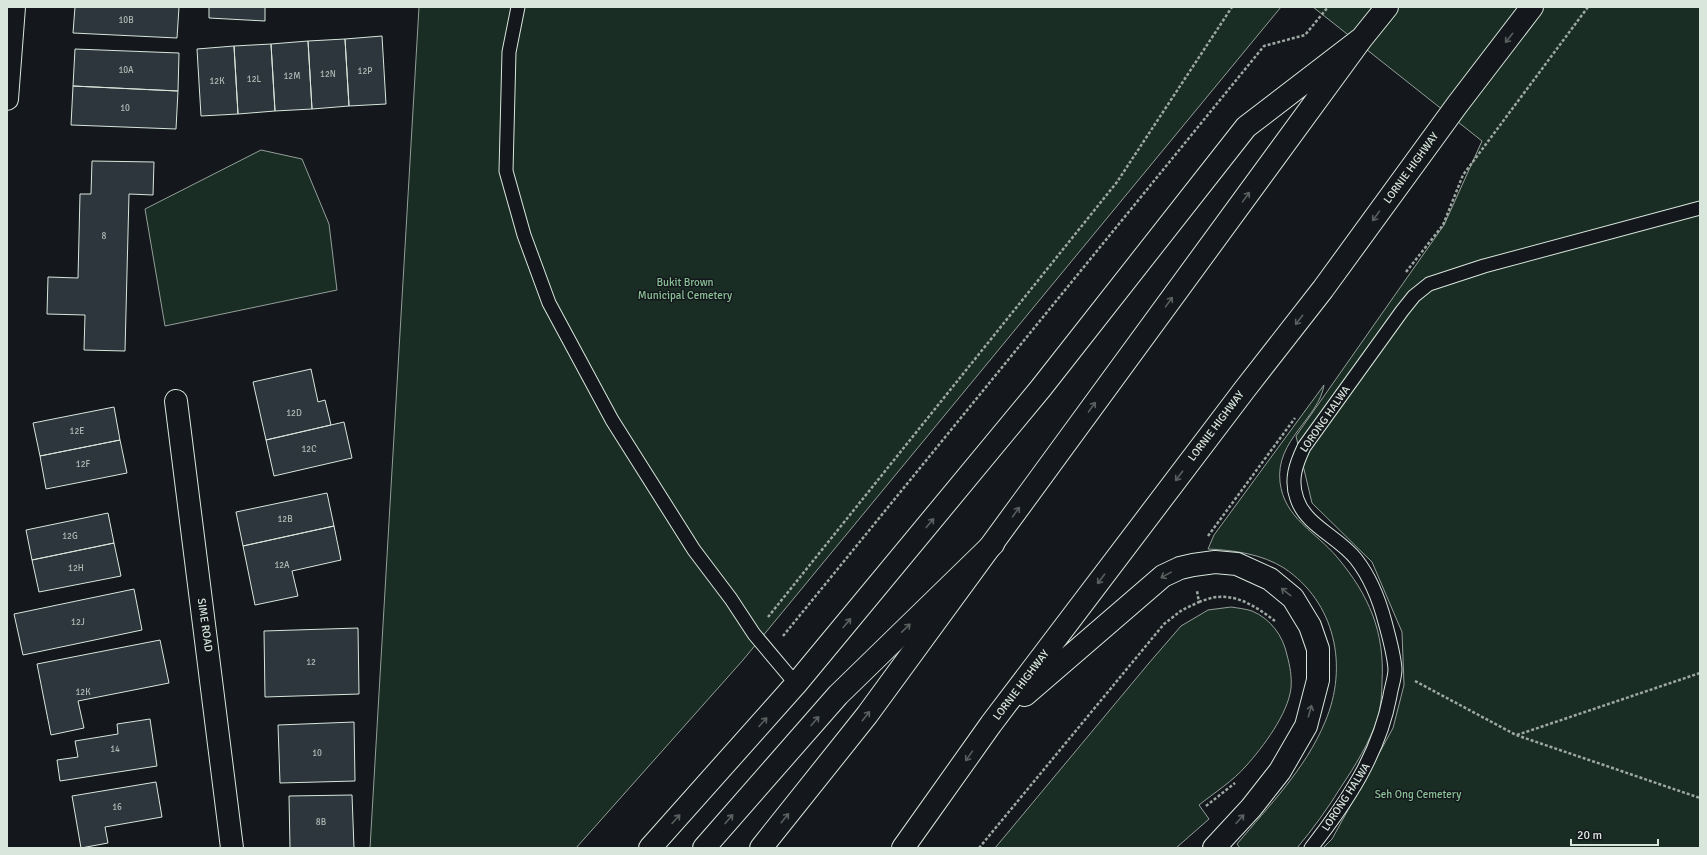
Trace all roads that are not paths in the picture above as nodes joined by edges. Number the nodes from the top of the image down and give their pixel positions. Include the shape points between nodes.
1 (14, 7) edge
2 (518, 7) edge
3 (1532, 7) edge
4 (1375, 23) edge
5 (7, 99) edge
6 (1700, 208) edge
7 (176, 401) dead end
8 (993, 544) junction
9 (796, 684) junction
10 (991, 724) junction
11 (232, 848) edge
12 (650, 848) edge
13 (704, 848) edge
14 (761, 848) edge
15 (903, 848) edge
16 (1214, 848) edge
17 (1311, 848) edge

1 - 5 main road
2 - 9 lane via 509,52 506,170 524,235 549,303 612,420 694,550 754,634
3 -> 10 main road, LORNIE HIGHWAY via 1323,289
8 -> 4 main road
9 -> 4 main road via 1041,388 1246,127
6 - 17 lane, LORONG HALWA via 1484,266 1429,284 1414,296 1304,446 1296,463 1293,482 1297,500 1308,518 1355,558 1369,580 1388,634 1395,670 1386,718 1368,764 1334,818
7 - 11 main road, SIME ROAD
13 -> 8 main road via 838,695
14 -> 8 main road via 867,715
12 -> 9 main road
10 -> 15 main road, LORNIE HIGHWAY
16 -> 10 main road via 1251,808 1280,771 1306,726 1318,680 1318,648 1310,626 1294,598 1270,579 1237,564 1215,562 1180,568 1163,576

